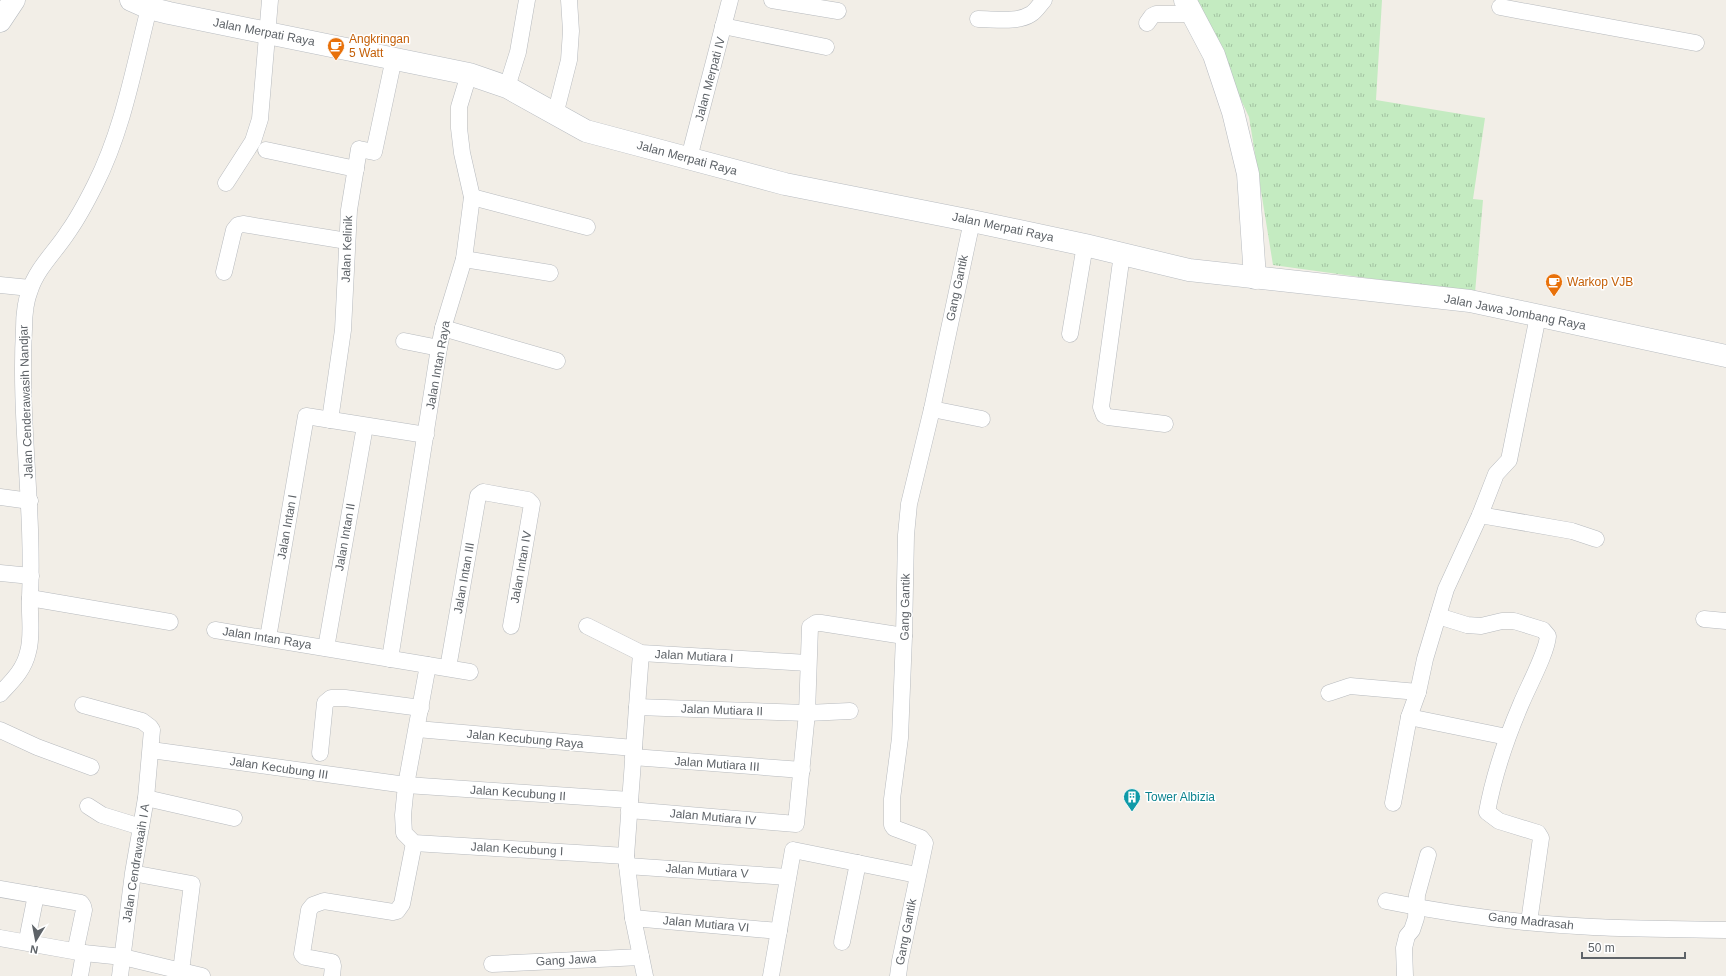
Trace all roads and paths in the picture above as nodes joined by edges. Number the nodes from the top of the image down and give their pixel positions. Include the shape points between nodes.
1 (14, 0) edge
2 (270, 0) edge
3 (527, 0) edge
4 (569, 0) edge
5 (730, 0) edge
6 (772, 0) edge
7 (1044, 0) edge
8 (140, 4) edge
9 (818, 4) edge
10 (1188, 7) edge
11 (1500, 7) dead end
12 (838, 11) dead end
13 (978, 19) dead end
14 (0, 21) edge
15 (1147, 23) dead end
16 (723, 26) junction
17 (267, 32) junction
18 (1696, 43) dead end
19 (826, 47) dead end
20 (394, 58) junction
21 (469, 74) junction
22 (507, 87) junction
23 (555, 115) junction
24 (266, 150) dead end
25 (689, 158) junction
26 (356, 169) junction
27 (226, 183) dead end
28 (472, 196) junction
29 (972, 220) junction
30 (587, 227) dead end
31 (347, 241) junction
32 (1085, 245) junction
33 (1122, 254) junction
34 (464, 259) junction
35 (224, 272) dead end
36 (550, 273) dead end
37 (1255, 278) junction
38 (0, 285) edge
39 (30, 288) junction
40 (1538, 316) junction
41 (443, 328) junction
42 (1070, 334) dead end
43 (404, 341) dead end
44 (439, 348) junction
45 (1726, 356) edge
46 (557, 361) dead end
47 (932, 409) junction
48 (982, 419) dead end
49 (330, 420) junction
50 (1165, 424) dead end
51 (365, 426) junction
52 (426, 435) junction
53 (0, 497) edge
54 (30, 501) junction
55 (532, 508) joint
56 (1480, 515) junction
57 (1596, 539) dead end
58 (0, 573) edge
59 (31, 576) junction
60 (30, 598) junction
61 (1438, 616) junction
62 (1704, 619) dead end
63 (1726, 621) edge
64 (170, 622) dead end
65 (511, 626) dead end
66 (588, 626) dead end
67 (215, 630) dead end
68 (904, 636) junction
69 (268, 638) junction
70 (326, 648) junction
71 (641, 653) junction
72 (390, 659) junction
73 (808, 663) junction
74 (428, 665) junction
75 (448, 668) junction
76 (470, 672) dead end
77 (1418, 692) junction
78 (1329, 693) dead end
79 (0, 694) edge
80 (83, 705) dead end
81 (637, 707) junction
82 (421, 708) junction
83 (850, 711) dead end
84 (807, 713) junction
85 (1409, 718) junction
86 (417, 729) junction
87 (0, 730) edge
88 (1507, 737) junction
89 (151, 750) junction
90 (320, 753) dead end
91 (634, 753) junction
92 (91, 767) dead end
93 (802, 770) junction
94 (406, 785) junction
95 (146, 798) junction
96 (1393, 803) dead end
97 (630, 805) junction
98 (88, 806) dead end
99 (234, 818) dead end
100 (141, 828) junction
101 (412, 842) junction
102 (1428, 854) dead end
103 (626, 861) junction
104 (858, 863) junction
105 (917, 874) junction
106 (143, 875) dead end
107 (788, 877) junction
108 (0, 889) edge
109 (36, 895) junction
110 (1386, 901) dead end
111 (1417, 908) junction
112 (634, 918) junction
113 (1529, 922) junction
114 (1726, 930) edge
115 (778, 931) junction
116 (28, 935) dead end
117 (0, 938) edge
118 (842, 942) dead end
119 (80, 948) junction
120 (123, 957) junction
121 (641, 957) junction
122 (492, 964) dead end
123 (181, 971) junction
124 (80, 976) edge
125 (120, 976) edge
126 (202, 976) edge
127 (332, 976) edge
128 (645, 976) edge
129 (771, 976) edge
130 (898, 976) edge
131 (1405, 976) edge

1 - 14 main road
2 - 17 street
3 - 22 street via 518,52
4 - 23 street via 569,60
5 - 16 street, Jalan Merpati IV
6 - 9 street
7 - 13 street via 1032,14 1016,20
8 - 17 main road, Jalan Merpati Raya
8 - 39 street, Jalan Cenderawasih Nandjar via 119,124 98,178 68,232 45,262
9 - 12 street
10 - 15 street via 1156,14
10 - 37 main road via 1214,55 1233,112 1248,174
11 - 18 street
16 - 19 street
16 - 25 street, Jalan Merpati IV
17 - 20 main road, Jalan Merpati Raya
17 - 27 street via 260,118 253,141
20 - 21 main road, Jalan Merpati Raya
20 - 26 street, Jalan Kelinik via 374,152 359,149
21 - 22 main road, Jalan Merpati Raya
21 - 28 street, Jalan Intan Raya via 459,107 459,128
22 - 23 main road, Jalan Merpati Raya
23 - 25 main road, Jalan Merpati Raya via 586,131
24 - 26 street
25 - 29 main road, Jalan Merpati Raya via 785,184
26 - 31 street, Jalan Kelinik
28 - 30 street
28 - 34 street, Jalan Intan Raya
29 - 32 main road, Jalan Merpati Raya
29 - 47 street, Gang Gantik
31 - 35 street via 238,225 234,230
31 - 49 street, Jalan Kelinik via 343,330
32 - 33 main road, Jalan Merpati Raya
32 - 42 street
33 - 37 main road, Jalan Merpati Raya via 1189,270
33 - 50 street via 1102,412 1108,417
34 - 36 street
34 - 41 street, Jalan Intan Raya
37 - 40 main road, Jalan Jawa Jombang Raya via 1470,301
38 - 39 street
39 - 54 street, Jalan Cenderawasih Nandjar via 24,313 23,345
40 - 45 main road, Jalan Jawa Jombang Raya
40 - 56 street via 1509,460 1496,474
41 - 44 street, Jalan Intan Raya
41 - 46 street
43 - 44 street
44 - 52 street, Jalan Intan Raya
47 - 48 street
47 - 68 street, Gang Gantik via 909,504
49 - 51 street
49 - 69 street, Jalan Intan I via 306,416
51 - 52 street
51 - 70 street, Jalan Intan II
52 - 72 street, Jalan Intan Raya
53 - 54 street
54 - 59 street, Jalan Cenderawasih Nandjar
55 - 65 street, Jalan Intan IV
55 - 75 street, Jalan Intan III via 528,500 486,492 478,496
56 - 57 street via 1572,531
56 - 61 street via 1446,589
58 - 59 street
59 - 60 street, Jalan Cenderawasih Nandjar
60 - 64 street
60 - 79 street, Jalan Cenderawasih Nandjar via 29,651 25,664
61 - 77 street
61 - 88 street via 1467,625 1481,626 1514,621 1543,630 1548,636
62 - 63 street
66 - 71 street, Jalan Mutiara I
67 - 69 street, Jalan Intan Raya
68 - 73 street via 816,623 810,627
68 - 105 street, Gang Gantik via 900,738 892,799 892,824 894,828 924,841
69 - 70 street, Jalan Intan Raya
70 - 72 street, Jalan Intan Raya
71 - 73 street, Jalan Mutiara I
71 - 81 street
72 - 74 street, Jalan Intan Raya
73 - 84 street
74 - 75 street, Jalan Intan Raya
74 - 82 street
75 - 76 street, Jalan Intan Raya
77 - 78 street via 1350,686
77 - 85 street
80 - 89 street, Jalan Cendrawaaih I A via 146,724 152,730
81 - 84 street, Jalan Mutiara II
81 - 91 street
82 - 86 street
82 - 90 street via 331,698 325,703
83 - 84 street, Jalan Mutiara II
84 - 93 street
85 - 88 street
85 - 96 street
86 - 91 street, Jalan Kecubung Raya
86 - 94 street
87 - 92 street
88 - 113 street via 1493,780 1487,812 1499,821 1538,833 1541,838
89 - 94 street, Jalan Kecubung III
89 - 95 street, Jalan Cendrawaaih I A
91 - 93 street, Jalan Mutiara III
91 - 97 street
93 - 97 street, Jalan Mutiara IV via 796,824
94 - 97 street, Jalan Kecubung II
94 - 101 street via 403,829
95 - 99 street
95 - 100 street, Jalan Cendrawaaih I A
97 - 103 street
98 - 100 street via 102,815
100 - 120 street, Jalan Cendrawaaih I A
101 - 103 street, Jalan Kecubung I
101 - 127 street via 402,904 397,911 370,910 324,901 311,906 302,954 305,958 332,962
102 - 111 street via 1417,895
103 - 107 street, Jalan Mutiara V
103 - 112 street
104 - 105 street
104 - 107 street via 793,850
104 - 118 street
105 - 130 street, Gang Gantik
106 - 123 street via 192,884
107 - 115 street
108 - 109 street
109 - 116 street
109 - 119 street via 82,904 84,910
110 - 111 street, Gang Madrasah
111 - 113 street, Gang Madrasah
111 - 131 street via 1416,918 1404,948
112 - 115 street, Jalan Mutiara VI
112 - 121 street
113 - 114 street, Gang Madrasah via 1593,927
115 - 129 street
117 - 119 street
119 - 120 street
119 - 124 street
120 - 123 street
120 - 125 street, Jalan Cendrawaaih I A
121 - 122 street, Gang Jawa
121 - 128 street
123 - 126 street

